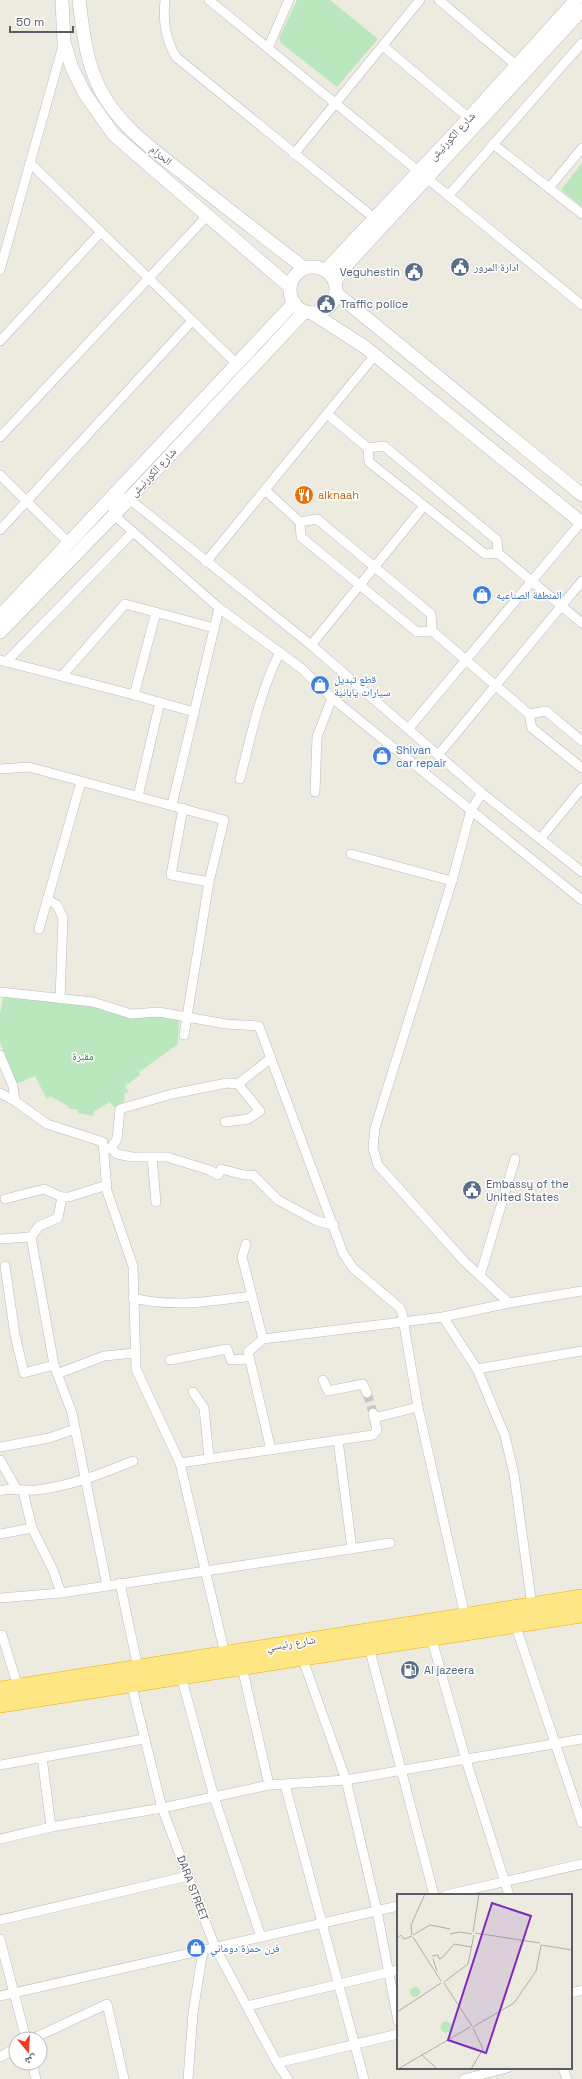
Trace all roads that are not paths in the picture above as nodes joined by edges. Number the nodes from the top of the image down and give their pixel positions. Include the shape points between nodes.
1 (62, 0) edge
2 (79, 0) edge
3 (166, 0) edge
4 (209, 0) edge
5 (289, 0) edge
6 (420, 0) edge
7 (439, 0) edge
8 (576, 0) edge
9 (582, 10) edge
10 (64, 42) junction
11 (582, 43) edge
12 (383, 46) junction
13 (268, 48) junction
14 (517, 66) junction
15 (336, 103) junction
16 (470, 118) junction
17 (493, 144) junction
18 (582, 148) edge
19 (294, 154) junction
20 (30, 163) junction
21 (424, 174) junction
22 (549, 188) junction
23 (449, 195) junction
24 (582, 214) edge
25 (207, 216) junction
26 (374, 218) junction
27 (100, 233) junction
28 (304, 268) junction
29 (0, 270) edge
30 (326, 270) junction
31 (148, 279) junction
32 (290, 286) junction
33 (336, 287) junction
34 (294, 303) junction
35 (582, 305) edge
36 (308, 312) junction
37 (192, 321) junction
38 (0, 341) edge
39 (375, 355) junction
40 (237, 364) junction
41 (327, 414) junction
42 (0, 438) edge
43 (368, 448) junction
44 (0, 475) edge
45 (265, 490) junction
46 (582, 495) edge
47 (112, 498) junction
48 (128, 498) junction
49 (26, 501) junction
50 (424, 506) junction
51 (114, 515) junction
52 (300, 522) junction
53 (582, 522) edge
54 (0, 530) edge
55 (133, 532) junction
56 (69, 543) junction
57 (498, 553) junction
58 (206, 562) junction
59 (374, 567) junction
60 (532, 581) junction
61 (582, 581) edge
62 (360, 585) junction
63 (562, 606) junction
64 (219, 608) junction
65 (156, 612) junction
66 (0, 616) edge
67 (582, 623) edge
68 (214, 628) junction
69 (432, 631) junction
70 (0, 632) edge
71 (311, 645) junction
72 (280, 652) junction
73 (466, 660) junction
74 (3, 661) edge
75 (62, 676) junction
76 (496, 686) junction
77 (134, 695) junction
78 (332, 698) junction
79 (160, 702) junction
80 (194, 712) junction
81 (529, 714) junction
82 (409, 728) junction
83 (582, 741) edge
84 (439, 754) junction
85 (582, 768) edge
86 (0, 769) edge
87 (240, 778) dead end
88 (81, 782) junction
89 (582, 788) edge
90 (315, 792) dead end
91 (482, 793) junction
92 (138, 796) junction
93 (172, 805) junction
94 (183, 808) junction
95 (471, 810) junction
96 (540, 838) junction
97 (351, 854) dead end
98 (582, 872) edge
99 (452, 881) junction
100 (209, 882) junction
101 (47, 899) junction
102 (582, 900) edge
103 (39, 929) dead end
104 (0, 992) edge
105 (60, 999) junction
106 (187, 1015) junction
107 (184, 1035) dead end
108 (0, 1055) edge
109 (271, 1058) junction
110 (238, 1084) junction
111 (0, 1093) edge
112 (15, 1101) junction
113 (225, 1122) dead end
114 (107, 1149) junction
115 (152, 1157) junction
116 (515, 1158) dead end
117 (107, 1185) junction
118 (62, 1196) junction
119 (5, 1199) dead end
120 (156, 1202) dead end
121 (334, 1225) junction
122 (31, 1236) junction
123 (0, 1239) edge
124 (246, 1244) dead end
125 (5, 1266) dead end
126 (480, 1276) junction
127 (582, 1291) edge
128 (252, 1296) junction
129 (133, 1298) junction
130 (509, 1303) junction
131 (443, 1317) junction
132 (403, 1321) junction
133 (263, 1339) junction
134 (582, 1350) edge
135 (135, 1354) junction
136 (248, 1359) junction
137 (170, 1360) dead end
138 (55, 1369) junction
139 (477, 1369) junction
140 (323, 1380) dead end
141 (193, 1392) dead end
142 (368, 1393) dead end
143 (418, 1408) junction
144 (75, 1429) junction
145 (338, 1440) junction
146 (0, 1447) edge
147 (271, 1450) junction
148 (210, 1458) junction
149 (0, 1460) edge
150 (133, 1461) dead end
151 (180, 1463) junction
152 (86, 1480) junction
153 (20, 1490) junction
154 (0, 1491) edge
155 (32, 1528) junction
156 (0, 1534) edge
157 (390, 1543) dead end
158 (352, 1550) junction
159 (205, 1570) junction
160 (120, 1583) junction
161 (107, 1586) junction
162 (61, 1593) junction
163 (0, 1598) edge
164 (582, 1598) edge
165 (532, 1606) junction
166 (582, 1614) edge
167 (465, 1616) junction
168 (515, 1624) junction
169 (0, 1635) edge
170 (431, 1637) junction
171 (369, 1647) junction
172 (302, 1657) junction
173 (231, 1660) junction
174 (135, 1676) junction
175 (181, 1676) junction
176 (18, 1687) junction
177 (0, 1690) edge
178 (0, 1704) edge
179 (144, 1739) junction
180 (582, 1739) edge
181 (555, 1744) junction
182 (42, 1758) junction
183 (466, 1760) junction
184 (0, 1765) edge
185 (403, 1770) junction
186 (346, 1780) junction
187 (269, 1785) junction
188 (285, 1785) junction
189 (214, 1797) junction
190 (162, 1808) junction
191 (582, 1823) edge
192 (51, 1827) junction
193 (0, 1839) edge
194 (582, 1864) edge
195 (188, 1876) junction
196 (505, 1882) junction
197 (434, 1894) edge
198 (451, 1894) edge
199 (509, 1894) edge
200 (397, 1906) edge
201 (377, 1911) junction
202 (0, 1920) edge
203 (321, 1923) junction
204 (261, 1937) junction
205 (0, 1939) edge
206 (215, 1947) junction
207 (203, 1950) junction
208 (397, 1970) edge
209 (389, 1973) junction
210 (338, 1985) junction
211 (582, 1990) edge
212 (14, 1992) junction
213 (572, 1993) edge
214 (0, 1996) edge
215 (247, 2006) junction
216 (397, 2016) edge
217 (24, 2031) edge
218 (48, 2032) edge
219 (397, 2034) edge
220 (355, 2045) junction
221 (277, 2063) junction
222 (502, 2069) edge
223 (563, 2069) edge
224 (479, 2074) edge
225 (124, 2079) edge
226 (188, 2079) edge
227 (288, 2079) edge
228 (364, 2079) edge
229 (464, 2079) edge
230 (567, 2079) edge

1 - 10 street
2 - 28 street, الحزام via 86,49 94,75 101,92 118,117 219,203
3 - 19 street via 165,28 176,57
4 - 13 street
5 - 13 street
6 - 12 street
7 - 14 street
8 - 14 street, شارع الكورنيش
9 - 21 street, شارع الكورنيش
10 - 20 street
10 - 25 street via 72,68 85,94 114,135
11 - 17 street
12 - 15 street
12 - 16 street
13 - 15 street
14 - 16 street, شارع الكورنيش
15 - 19 street
15 - 21 street
16 - 21 street, شارع الكورنيش
17 - 22 street
17 - 23 street
18 - 22 street
19 - 26 street
20 - 27 street
20 - 29 street
21 - 23 street
21 - 26 street, شارع الكورنيش
21 - 33 street, شارع الكورنيش via 351,260
22 - 24 street
23 - 35 street
25 - 31 street
25 - 32 street
26 - 30 street, شارع الكورنيش
27 - 31 street
27 - 38 street
28 - 30 street via 319,267
28 - 32 street via 295,276
30 - 33 street
31 - 37 street
31 - 42 street
32 - 34 street via 290,295
33 - 36 street via 328,308
33 - 46 street
34 - 36 street
34 - 40 street, شارع الكورنيش
36 - 39 street
36 - 48 street, شارع الكورنيش
37 - 40 street
37 - 49 street
39 - 41 street
39 - 53 street
40 - 47 street, شارع الكورنيش
41 - 43 street
41 - 45 street
43 - 50 street via 369,462
43 - 57 street via 384,446 497,540
44 - 49 street
45 - 52 street
45 - 58 street
47 - 48 street
47 - 51 street
47 - 56 street, شارع الكورنيش
48 - 51 street, شارع الكورنيش
48 - 58 street
49 - 54 street
49 - 56 street
50 - 57 street via 485,554
50 - 59 street
51 - 55 street
51 - 70 street, شارع الكورنيش
52 - 59 street via 317,519
52 - 62 street via 301,537
53 - 60 street
55 - 64 street
55 - 74 street
56 - 66 street, شارع الكورنيش
57 - 60 street
58 - 71 street
59 - 62 street
59 - 69 street via 431,614
60 - 63 street
60 - 73 street
61 - 63 street
62 - 69 street via 417,632
62 - 71 street
63 - 67 street
63 - 76 street
64 - 68 street
64 - 72 street
65 - 68 street
65 - 75 street via 125,604
65 - 77 street
68 - 80 street
69 - 73 street
71 - 82 street
72 - 78 street
72 - 87 street via 273,665 254,724
73 - 76 street
73 - 82 street
74 - 75 street
75 - 77 street
76 - 81 street
76 - 84 street
77 - 79 street
78 - 90 street via 317,737
78 - 95 street
79 - 80 street
79 - 92 street
80 - 93 street
81 - 83 street via 546,711
81 - 85 street via 532,728
82 - 84 street
84 - 91 street
86 - 88 street via 29,767
88 - 92 street
88 - 101 street
89 - 96 street
91 - 95 street
91 - 96 street
92 - 93 street
93 - 94 street
94 - 100 street via 224,820
94 - 100 street via 171,875
95 - 99 street
95 - 102 street
96 - 98 street
97 - 99 street
99 - 126 street via 385,1093 375,1128 373,1148 378,1165
100 - 106 street
101 - 103 street
101 - 105 street via 57,905 63,918
104 - 105 street
105 - 106 street via 93,1002 131,1014 159,1012
106 - 107 street
106 - 109 street via 226,1024 259,1026
108 - 112 street via 13,1086
109 - 110 street
109 - 121 street
110 - 113 street via 260,1111 248,1119
110 - 114 street via 227,1083 172,1094 120,1109 117,1139
111 - 112 street
112 - 114 street via 47,1124 103,1142
114 - 115 street via 116,1154 132,1157
114 - 117 street
115 - 120 street
115 - 121 street via 168,1157 218,1175 221,1169 244,1176 253,1175 278,1200 317,1221
116 - 126 street
117 - 118 street via 69,1197
117 - 129 street via 133,1266
118 - 119 street via 44,1190
118 - 122 street via 58,1218 39,1226
121 - 132 street via 348,1262 400,1308
122 - 123 street
122 - 138 street
124 - 128 street via 242,1257
125 - 138 street via 15,1335 24,1373
126 - 130 street
127 - 130 street
128 - 129 street via 186,1304 153,1303
128 - 133 street
129 - 135 street
130 - 131 street
131 - 132 street
131 - 139 street
132 - 133 street
132 - 143 street
133 - 136 street via 248,1352
134 - 139 street
135 - 138 street via 104,1356
135 - 151 street via 136,1369
136 - 137 street via 231,1360 227,1349
136 - 147 street
138 - 144 street via 72,1413
139 - 165 street via 505,1436 514,1474
140 - 142 street via 328,1391 363,1384
141 - 148 street via 204,1408
143 - 145 street via 373,1416 377,1430 375,1434
143 - 167 street
144 - 146 street via 49,1438
144 - 152 street
145 - 147 street
145 - 158 street
147 - 148 street
148 - 151 street
149 - 153 street
150 - 152 street
151 - 159 street
152 - 153 street via 37,1490
152 - 161 street
153 - 154 street via 9,1488
153 - 155 street
155 - 156 street
155 - 162 street via 53,1570
157 - 158 street
158 - 159 street
159 - 160 street
159 - 173 street
160 - 161 street
160 - 174 street, DARA STREET
161 - 162 street
162 - 163 street
164 - 165 highway, شارع رئيسي
165 - 167 highway, شارع رئيسي
166 - 168 highway, شارع رئيسي
167 - 173 highway, شارع رئيسي
168 - 170 highway, شارع رئيسي
168 - 181 street
169 - 176 street
170 - 171 highway, شارع رئيسي
170 - 183 street
171 - 172 highway, شارع رئيسي
171 - 185 street
172 - 173 highway, شارع رئيسي
172 - 186 street
173 - 174 highway, شارع رئيسي
173 - 175 highway, شارع رئيسي
173 - 187 street
174 - 175 highway, شارع رئيسي
174 - 176 highway, شارع رئيسي
174 - 178 highway, شارع رئيسي
174 - 179 street, DARA STREET
175 - 189 street
176 - 177 highway, شارع رئيسي
179 - 182 street
179 - 190 street, DARA STREET
180 - 181 street
181 - 183 street
181 - 191 street
182 - 184 street
182 - 192 street
183 - 185 street
183 - 196 street
185 - 186 street
185 - 197 street
186 - 188 street
186 - 201 street
187 - 188 street
187 - 189 street
188 - 203 street
189 - 190 street
189 - 204 street
190 - 192 street
190 - 195 street, DARA STREET
192 - 193 street
194 - 196 street
195 - 202 street
195 - 206 street, DARA STREET
196 - 198 street
196 - 199 street
200 - 201 street
201 - 203 street
201 - 209 street
203 - 204 street
203 - 210 street
204 - 206 street
205 - 212 street
206 - 207 street
206 - 215 street, DARA STREET
207 - 212 street
207 - 226 street via 193,2013
208 - 209 street
209 - 210 street
209 - 216 street
210 - 215 street
210 - 220 street
211 - 213 street
212 - 214 street
212 - 217 street
215 - 221 street, DARA STREET
218 - 225 street via 107,2004
219 - 220 street
220 - 221 street
220 - 228 street
221 - 227 street, DARA STREET
222 - 224 street
223 - 230 street
224 - 229 street

